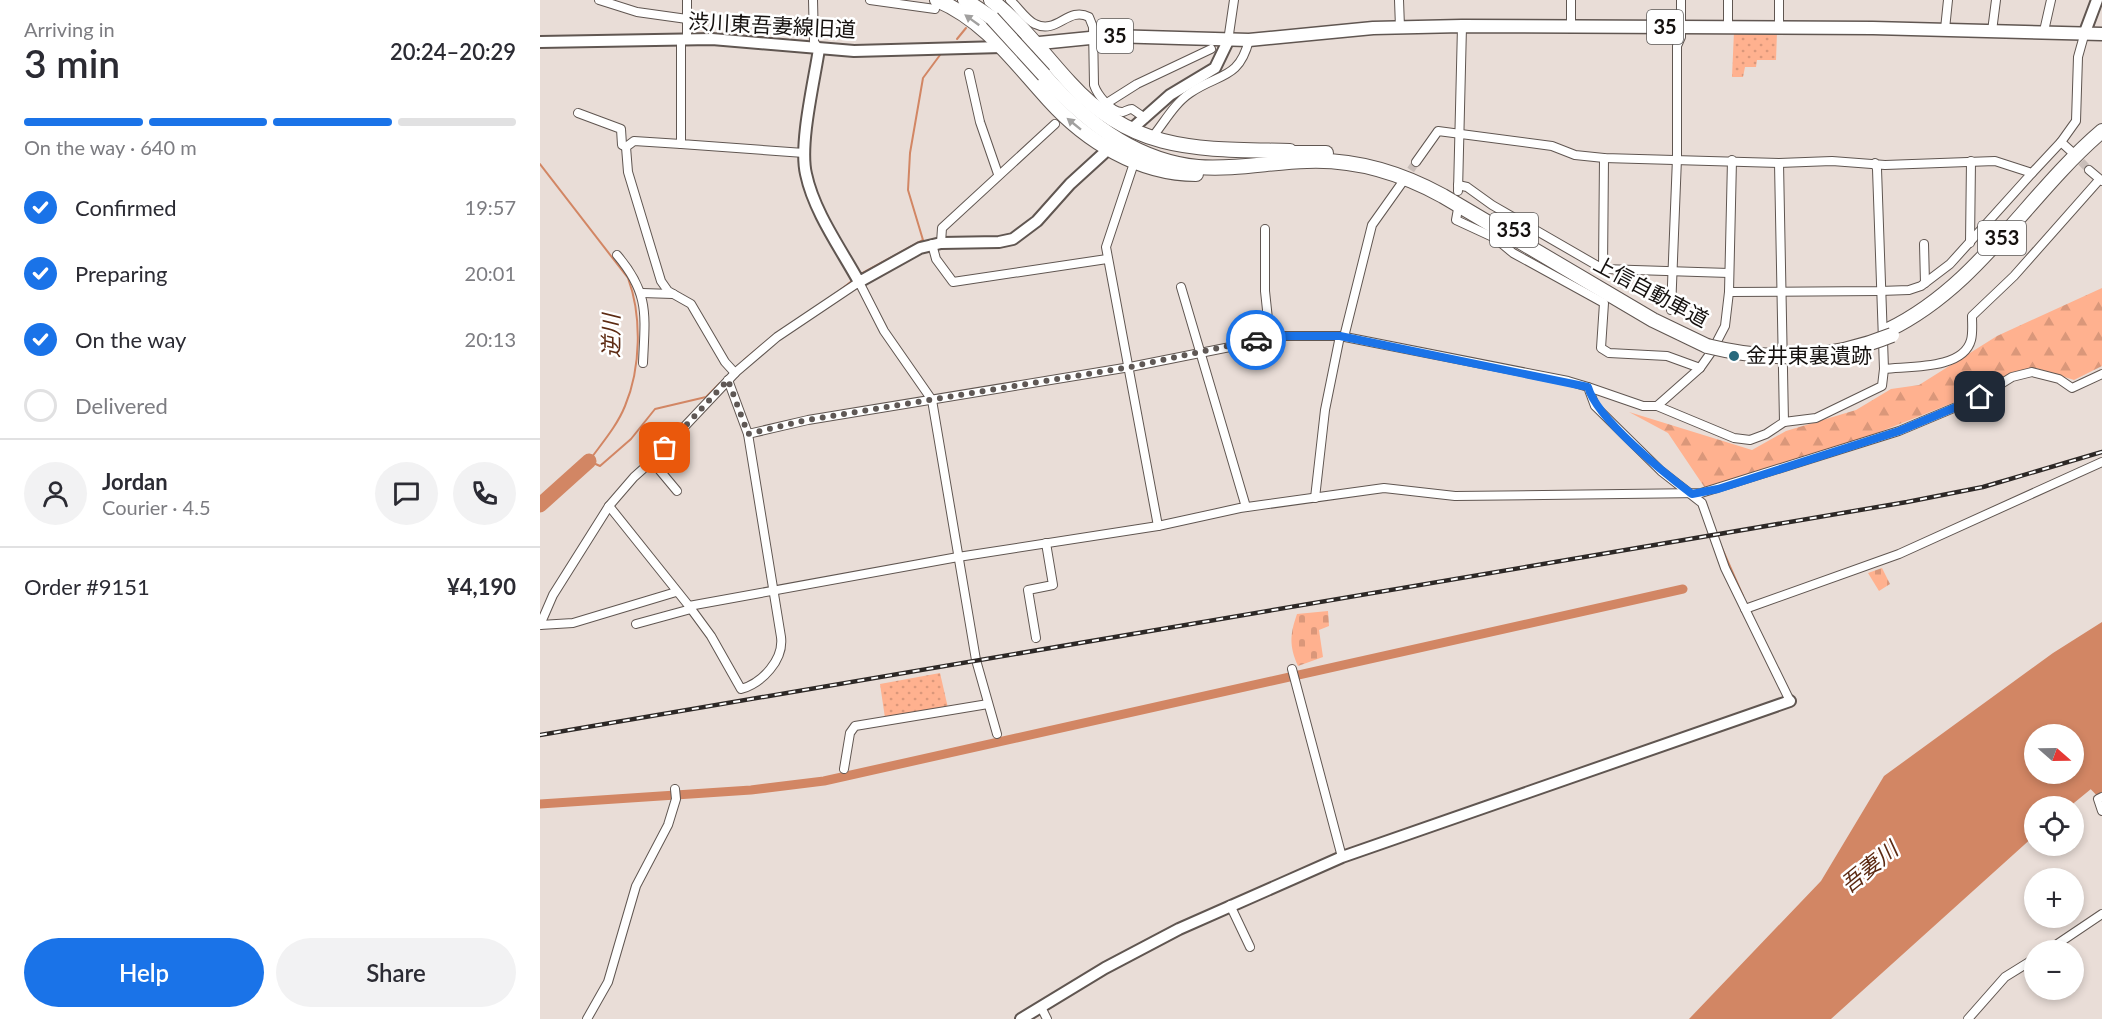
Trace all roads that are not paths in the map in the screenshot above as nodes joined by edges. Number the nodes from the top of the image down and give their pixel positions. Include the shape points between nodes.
1 (599, 0) edge
2 (687, 0) edge
3 (813, 0) edge
4 (870, 0) edge
5 (965, 0) edge
6 (992, 0) edge
7 (1010, 0) edge
8 (1234, 0) edge
9 (1399, 0) edge
10 (1571, 0) edge
11 (1681, 0) edge
12 (1728, 0) edge
13 (1779, 0) edge
14 (1948, 0) edge
15 (1996, 0) edge
16 (2051, 0) edge
17 (2097, 0) edge
18 (936, 4) edge
19 (687, 19) junction
20 (1462, 26) junction
21 (1400, 27) junction
22 (1572, 27) junction
23 (1681, 27) junction
24 (1728, 27) junction
25 (1779, 28) junction
26 (1945, 29) junction
27 (1992, 31) junction
28 (2044, 31) junction
29 (2085, 32) junction
30 (2102, 33) edge
31 (1093, 37) junction
32 (684, 39) junction
33 (1228, 40) junction
34 (1249, 40) junction
35 (540, 42) edge
36 (1036, 43) junction
37 (1002, 46) junction
38 (1211, 49) dead end
39 (819, 50) junction
40 (969, 73) dead end
41 (1107, 103) junction
42 (579, 113) dead end
43 (1145, 118) junction
44 (1055, 124) dead end
45 (1135, 126) dead end
46 (2102, 131) edge
47 (1459, 132) junction
48 (1154, 135) dead end
49 (2102, 140) edge
50 (2061, 142) junction
51 (681, 144) junction
52 (626, 147) junction
53 (804, 153) junction
54 (1104, 153) dead end
55 (2073, 153) tunnel mouth
56 (1308, 156) junction
57 (1604, 158) junction
58 (1677, 158) junction
59 (1732, 160) junction
60 (1971, 161) junction
61 (1416, 162) tunnel mouth
62 (1875, 163) junction
63 (1779, 164) junction
64 (1133, 166) dead end
65 (2089, 170) tunnel mouth
66 (2032, 173) junction
67 (999, 174) junction
68 (1404, 180) tunnel mouth
69 (2101, 181) edge
70 (1458, 208) dead end
71 (1265, 229) dead end
72 (1970, 243) junction
73 (937, 244) junction
74 (1924, 244) dead end
75 (617, 255) dead end
76 (1107, 259) junction
77 (1603, 269) junction
78 (1671, 270) junction
79 (1729, 273) junction
80 (857, 279) junction
81 (1925, 283) junction
82 (1181, 287) dead end
83 (1880, 291) junction
84 (1729, 292) junction
85 (1782, 292) junction
86 (642, 293) junction
87 (675, 294) junction
88 (1671, 310) dead end
89 (1890, 332) junction
90 (1342, 337) junction
91 (1270, 338) junction
92 (1200, 354) junction
93 (643, 363) dead end
94 (1130, 367) junction
95 (1700, 369) junction
96 (1884, 369) junction
97 (733, 371) junction
98 (2102, 374) edge
99 (728, 380) junction
100 (1588, 387) junction
101 (932, 400) junction
102 (1657, 406) junction
103 (1784, 422) junction
104 (748, 434) junction
105 (652, 461) junction
106 (2102, 462) edge
107 (677, 491) dead end
108 (1692, 494) junction
109 (1315, 498) junction
110 (609, 506) junction
111 (1246, 507) junction
112 (1158, 526) junction
113 (1046, 543) junction
114 (958, 557) junction
115 (1053, 585) junction
116 (775, 589) junction
117 (676, 592) junction
118 (1054, 595) dead end
119 (690, 607) junction
120 (1745, 609) junction
121 (636, 624) dead end
122 (540, 625) edge
123 (1036, 638) dead end
124 (1292, 669) dead end
125 (1790, 701) joint
126 (988, 704) junction
127 (997, 734) dead end
128 (844, 769) dead end
129 (675, 793) dead end
130 (2100, 798) edge
131 (2102, 811) edge
132 (1342, 857) junction
133 (1230, 904) junction
134 (2102, 914) edge
135 (2063, 940) edge
136 (1250, 947) dead end
137 (2024, 965) edge
138 (1041, 1007) junction
139 (587, 1019) edge
140 (1021, 1019) edge
141 (1047, 1019) edge
142 (1968, 1019) edge

1 - 19 street via 637,12
2 - 19 street
3 - 39 street via 814,42
4 - 18 street
5 - 56 highway, 上信自動車道 / 353, bridge via 992,18 1094,124 1129,145 1177,157
6 - 36 highway
7 - 31 street via 1038,25 1054,26 1070,14 1084,14 1092,20
8 - 33 street
9 - 21 street
10 - 22 street
11 - 23 street
12 - 24 street
13 - 25 street
14 - 26 street
15 - 27 street
16 - 28 street
17 - 29 street
37 -> 18 highway via 965,14
19 - 32 street
20 - 21 main road, 35
20 - 22 main road, 35
20 - 47 street
21 - 34 main road, 35
22 - 23 main road, 35
23 - 24 main road, 35
23 - 58 street via 1677,46
24 - 25 main road, 35
25 - 26 main road, 35
26 - 27 main road, 35
27 - 28 main road, 35
28 - 29 main road, 35
29 - 30 main road, 35
29 - 50 street via 2078,57 2076,121
31 - 33 main road, 35
31 - 36 main road, 35
31 - 41 street via 1094,85 1096,94
32 - 35 street, 渋川東吾妻線旧道
32 - 39 street, 渋川東吾妻線旧道
32 - 51 street
33 - 34 main road, 35
33 - 43 street via 1215,68 1170,96
34 - 48 street via 1235,71 1190,93
36 - 37 main road, 35
36 - 56 highway, 353 via 1092,104 1134,132 1192,148
37 - 39 street, 渋川東吾妻線旧道
56 -> 37 highway, 353 via 1203,174 1170,172 1142,164 1114,152 1075,125
38 - 41 street via 1137,84
39 - 53 street
40 - 67 street via 980,122
41 - 43 street via 1117,111 1135,110
42 - 52 street via 621,129 622,145
43 - 45 street
44 - 67 street
46 - 89 highway, 上信自動車道 / 353 via 1959,281
47 - 57 street
47 - 61 street via 1438,131
47 - 77 street via 1458,188 1467,187
49 - 89 highway, 上信自動車道 / 353 via 1972,278 1926,316
50 - 55 street
50 - 66 street
51 - 52 street via 634,141
51 - 53 street
52 - 87 street via 628,172 662,281
53 - 80 street via 805,173 813,197
54 - 73 street via 1023,233 999,242
56 - 89 highway, 上信自動車道 / 353 via 1357,155 1416,174 1709,342 1794,351
57 - 58 street
57 - 77 street
58 - 59 street
58 - 78 street
59 - 63 street
59 - 79 street
60 - 62 street
60 - 66 street via 1995,161
60 - 72 street
62 - 63 street
62 - 83 street
63 - 85 street
64 - 76 street via 1108,234
65 - 69 street
66 - 72 street
67 - 73 street via 942,228
68 - 90 street via 1372,225
69 - 96 street via 1972,316 1971,341 1962,354 1946,362
70 - 95 street via 1456,220 1495,238 1513,253 1604,303 1601,348 1609,353 1667,356
71 - 91 street via 1264,291
72 - 81 street
73 - 76 street via 936,259 953,282
73 - 80 street
74 - 81 street
75 - 86 street via 633,273
76 - 94 street
77 - 78 street
78 - 79 street
78 - 88 street
79 - 84 street
80 - 97 street
80 - 101 street via 884,331
81 - 83 street via 1909,290
82 - 92 street
83 - 85 street
83 - 96 street
84 - 85 street
84 - 95 street via 1725,326
85 - 103 street
86 - 87 street
86 - 93 street
87 - 97 street via 692,304
90 - 91 street
90 - 100 street
90 - 109 street via 1325,410
91 - 92 street
92 - 94 street
92 - 111 street
94 - 101 street
94 - 112 street
95 - 102 street
96 - 103 street via 1882,386 1873,393 1816,418
97 - 99 street
98 - 108 street via 2072,388 2059,379 2032,372 2012,377 1980,397 1899,431
99 - 104 street
99 - 105 street
100 - 102 street via 1643,406
100 - 108 street via 1595,405 1661,471
101 - 104 street via 807,420
101 - 114 street
102 - 103 street via 1742,440 1766,434
104 - 116 street
105 - 107 street
105 - 110 street
106 - 120 street via 1899,554
108 - 109 street via 1455,496 1383,488
108 - 120 street via 1706,509 1718,551
109 - 111 street
110 - 117 street
110 - 122 street via 553,595
111 - 112 street
112 - 113 street
113 - 114 street
113 - 115 street
114 - 116 street
114 - 126 street
115 - 118 street
115 - 123 street via 1028,591
116 - 119 street
116 - 119 street via 781,653 763,676 741,689
117 - 119 street
117 - 122 street via 573,623
119 - 121 street
120 - 125 street
124 - 132 street
125 - 132 street
126 - 127 street
126 - 128 street via 855,726
129 - 139 street via 668,825 636,886 608,982
130 - 131 street
132 - 133 street
133 - 136 street
133 - 138 street via 1105,968
134 - 135 street
137 - 142 street via 2006,977
138 - 140 street
138 - 141 street

